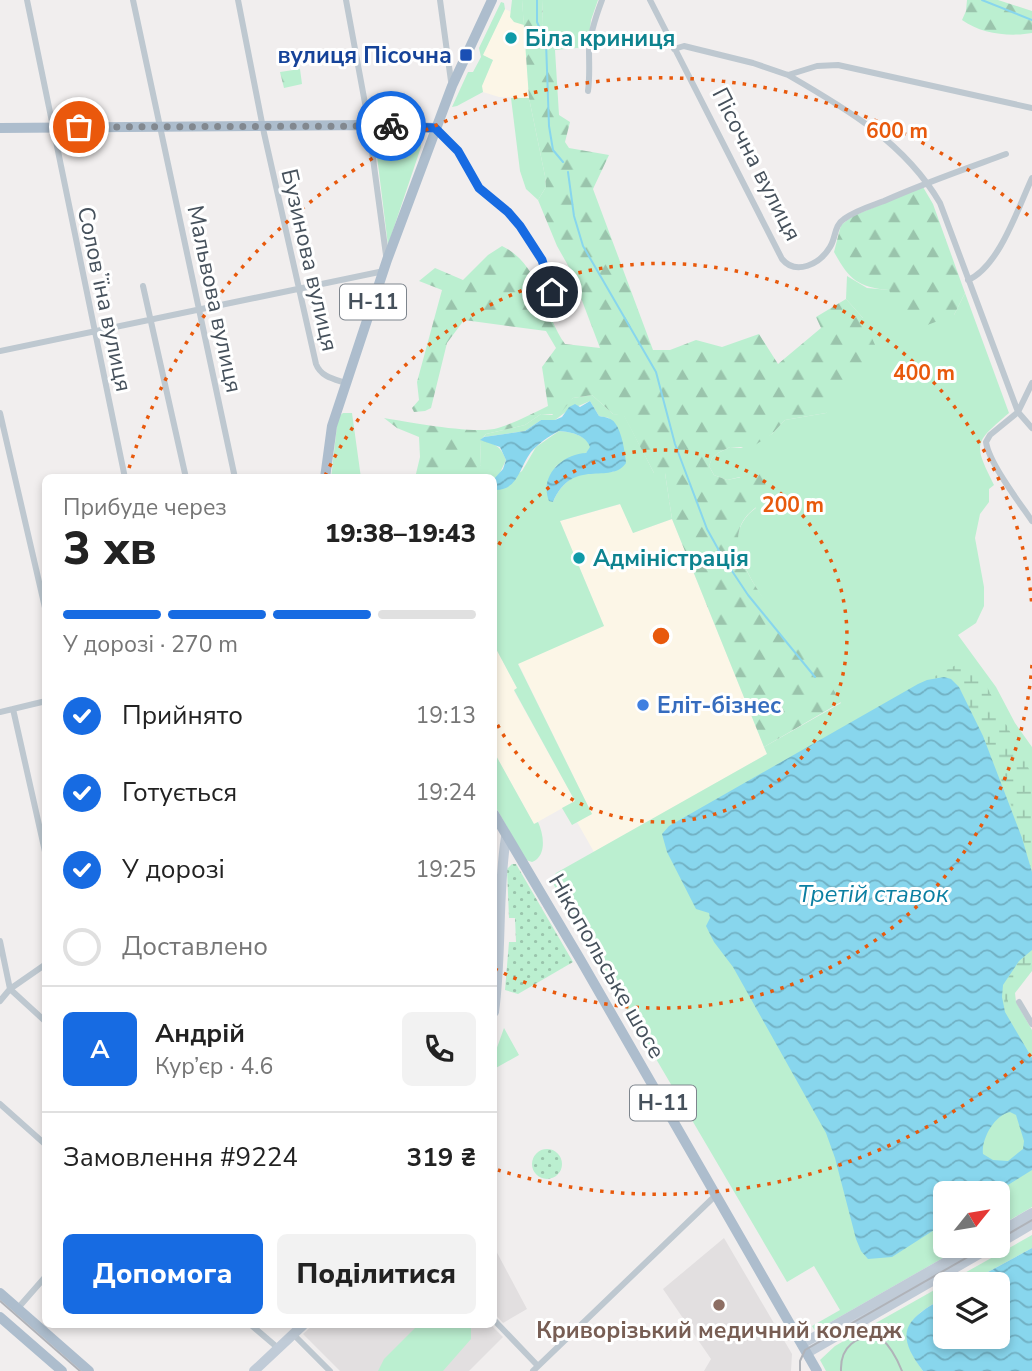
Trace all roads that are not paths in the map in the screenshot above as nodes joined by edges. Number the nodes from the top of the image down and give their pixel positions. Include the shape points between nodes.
1 (27, 0) edge
2 (133, 0) edge
3 (238, 0) edge
4 (346, 0) edge
5 (440, 0) edge
6 (492, 0) edge
7 (601, 0) edge
8 (650, 0) edge
9 (674, 49) junction
10 (788, 75) junction
11 (452, 86) junction
12 (588, 91) dead end
13 (1032, 108) edge
14 (368, 125) junction
15 (52, 127) junction
16 (161, 127) junction
17 (262, 127) junction
18 (0, 128) edge
19 (435, 128) junction
20 (1006, 154) dead end
21 (1032, 178) edge
22 (928, 182) junction
23 (385, 265) junction
24 (968, 280) junction
25 (143, 286) dead end
26 (298, 288) junction
27 (552, 292) dead end
28 (198, 308) junction
29 (151, 319) junction
30 (93, 331) junction
31 (0, 351) edge
32 (346, 383) junction
33 (1032, 383) edge
34 (1018, 412) junction
35 (0, 413) edge
36 (1032, 428) edge
37 (124, 474) edge
38 (185, 474) edge
39 (235, 474) edge
40 (325, 474) edge
41 (1032, 521) edge
42 (42, 595) edge
43 (42, 702) edge
44 (13, 709) junction
45 (0, 712) edge
46 (497, 820) edge
47 (506, 836) junction
48 (42, 838) edge
49 (497, 928) edge
50 (0, 940) edge
51 (42, 967) edge
52 (10, 989) junction
53 (0, 1001) edge
54 (1019, 1002) dead end
55 (42, 1018) edge
56 (1032, 1024) edge
57 (0, 1104) edge
58 (42, 1141) edge
59 (716, 1195) junction
60 (1032, 1213) edge
61 (1032, 1224) edge
62 (1010, 1226) edge
63 (1010, 1236) edge
64 (954, 1258) edge
65 (971, 1258) edge
66 (42, 1281) edge
67 (0, 1293) edge
68 (18, 1308) junction
69 (0, 1317) edge
70 (497, 1324) edge
71 (255, 1328) edge
72 (300, 1328) edge
73 (293, 1334) junction
74 (278, 1348) junction
75 (804, 1348) junction
76 (535, 1368) edge
77 (62, 1371) edge
78 (89, 1371) edge
79 (254, 1371) edge
80 (330, 1371) edge
81 (817, 1371) edge

1 - 15 street, Соловʼїна вулиця
2 - 16 street, Мальвова вулиця
3 - 17 street, Бузинова вулиця
4 - 14 street
5 - 11 street
6 - 11 main road, Н-11
7 - 12 street via 589,50
8 - 9 street, Пісочна вулиця
9 - 10 street via 684,46
9 - 22 street, Пісочна вулиця via 782,259 791,268 801,268 828,251 844,219
10 - 13 street via 838,65
10 - 22 street via 843,106 890,142
11 - 19 main road, Н-11
14 - 17 main road
14 - 19 main road
14 - 23 street
15 - 16 main road
15 - 18 main road
15 - 30 street, Соловʼїна вулиця
16 - 17 main road
16 - 28 street, Мальвова вулиця
17 - 26 street, Бузинова вулиця
19 - 23 main road, Н-11
19 - 27 street via 458,151 479,188 520,226 542,260
20 - 22 street, Пісочна вулиця
21 - 24 street via 989,265
22 - 24 street via 940,202
23 - 26 street
23 - 32 main road, Н-11
24 - 34 street
25 - 29 street
26 - 28 street
26 - 32 street, Бузинова вулиця via 318,370
28 - 29 street
28 - 39 street, Мальвова вулиця
29 - 30 street
29 - 38 street
30 - 31 street
30 - 37 street, Соловʼїна вулиця
32 - 40 main road, Н-11 via 329,438
33 - 34 street
34 - 36 street
34 - 41 street via 986,442
35 - 42 street
43 - 44 street
44 - 45 street
44 - 48 street
46 - 47 main road, Н-11
47 - 49 main road
47 - 59 main road, Нікопольське шосе / Н-11
50 - 52 street
51 - 52 street
52 - 53 street
52 - 55 street
54 - 56 street
57 - 58 street
59 - 75 main road, Нікопольське шосе / Н-11
59 - 76 street
60 - 62 main road
61 - 63 main road
64 - 75 main road
65 - 75 main road
66 - 68 street
67 - 68 main road
68 - 78 main road
69 - 77 main road
70 - 76 street
71 - 74 street
72 - 73 main road
73 - 74 main road
73 - 80 street
74 - 79 main road
75 - 81 main road, Нікопольське шосе / Н-11

